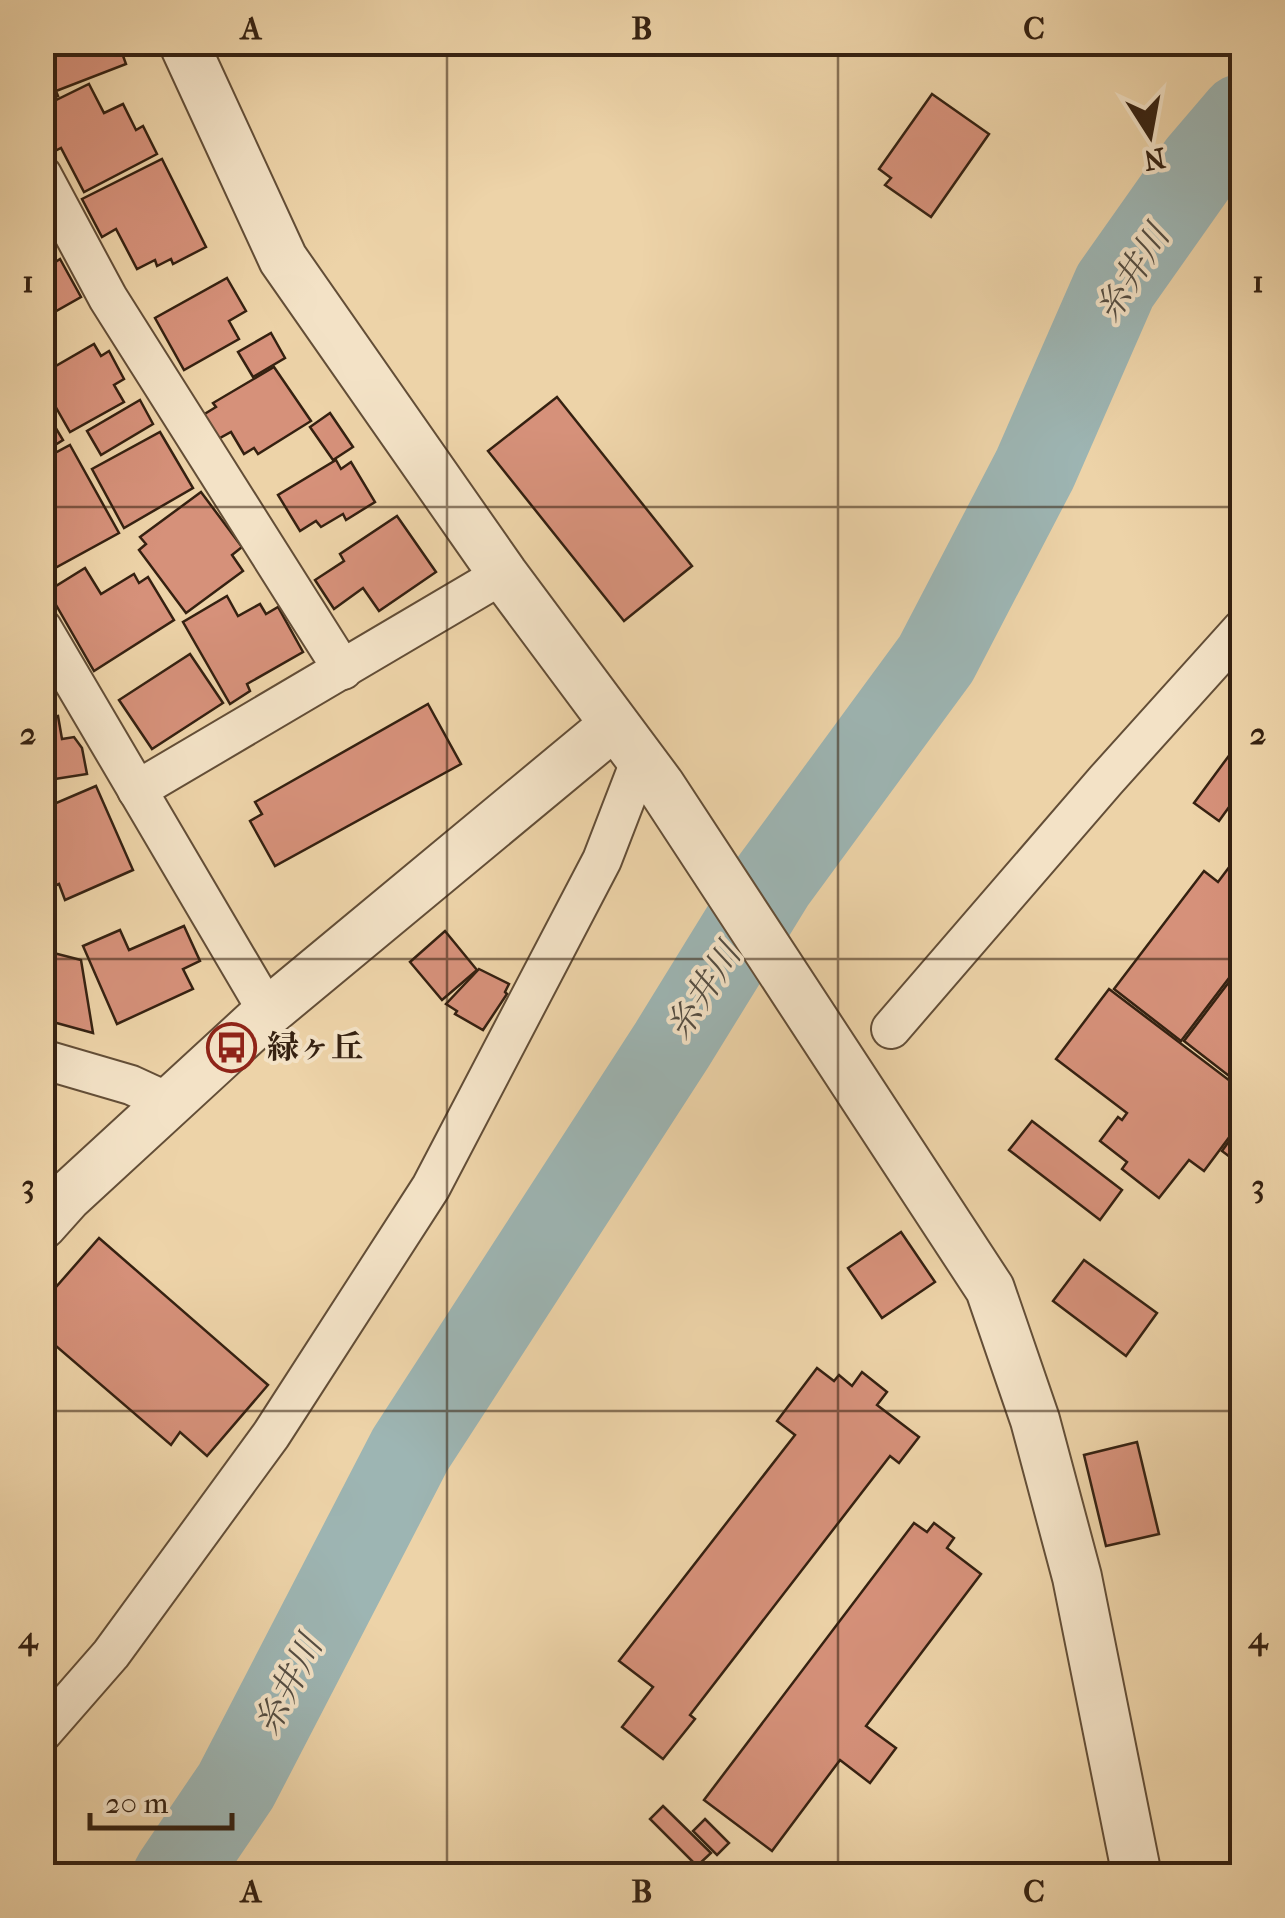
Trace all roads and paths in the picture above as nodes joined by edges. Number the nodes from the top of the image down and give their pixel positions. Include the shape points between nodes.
1 (182, 42) edge
2 (42, 175) edge
3 (503, 574) junction
4 (42, 628) edge
5 (1242, 628) edge
6 (343, 670) junction
7 (638, 756) junction
8 (137, 790) junction
9 (268, 1012) junction
10 (892, 1028) dead end
11 (42, 1059) edge
12 (168, 1102) junction
13 (42, 1225) edge
14 (42, 1732) edge
15 (1137, 1876) edge

1 - 3 street via 282,259
2 - 6 street via 108,298
3 - 6 street
3 - 7 street
4 - 8 street
5 - 10 street
6 - 8 street
7 - 9 street
7 - 14 street via 602,860 431,1186 272,1436 111,1654
7 - 15 street via 990,1289 1035,1420 1077,1577
8 - 9 street
9 - 12 street
11 - 12 street
12 - 13 street

